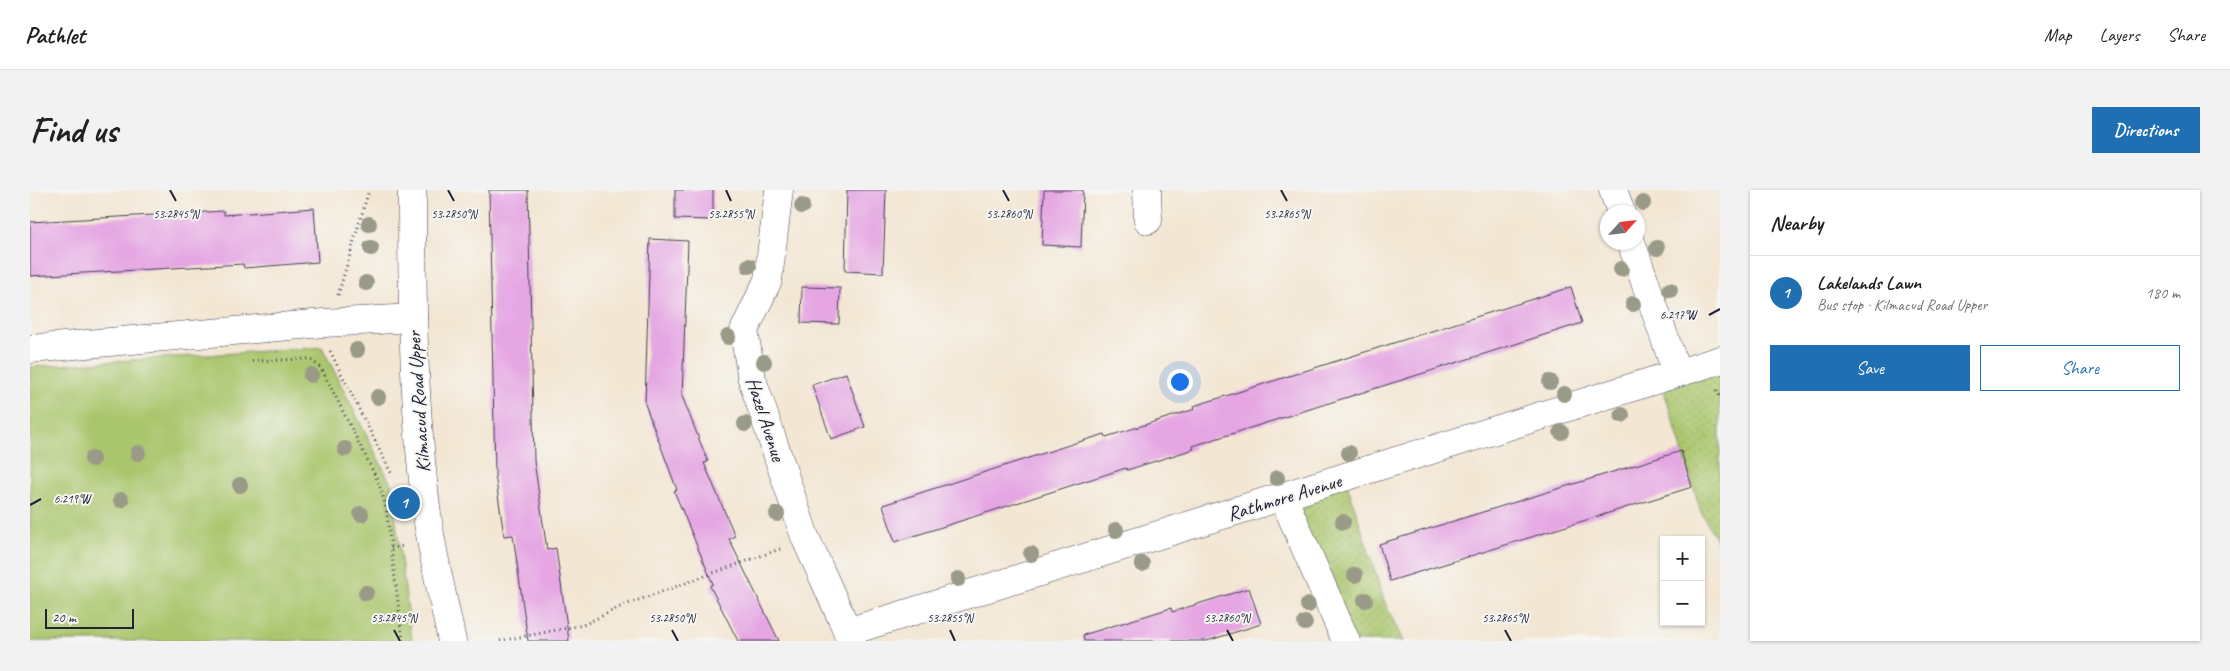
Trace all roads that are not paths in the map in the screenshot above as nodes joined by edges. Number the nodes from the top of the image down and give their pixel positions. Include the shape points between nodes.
1 (412, 190) edge
2 (779, 190) edge
3 (1147, 190) edge
4 (1613, 190) edge
5 (1618, 205) edge
6 (1148, 220) dead end
7 (1634, 250) edge
8 (412, 318) junction
9 (30, 349) edge
10 (1720, 360) edge
11 (1677, 373) junction
12 (1283, 498) junction
13 (849, 636) edge
14 (452, 641) edge
15 (1346, 641) edge

1 - 8 street, Kilmacud Road Upper
2 - 13 street, Hazel Avenue via 768,280 744,331 752,379 805,537
3 - 6 street
4 - 5 street
7 - 11 street
8 - 9 street
8 - 14 street, Kilmacud Road Upper via 428,523
10 - 11 street, Rathmore Avenue
11 - 12 street, Rathmore Avenue
12 - 13 street, Rathmore Avenue
12 - 15 street

